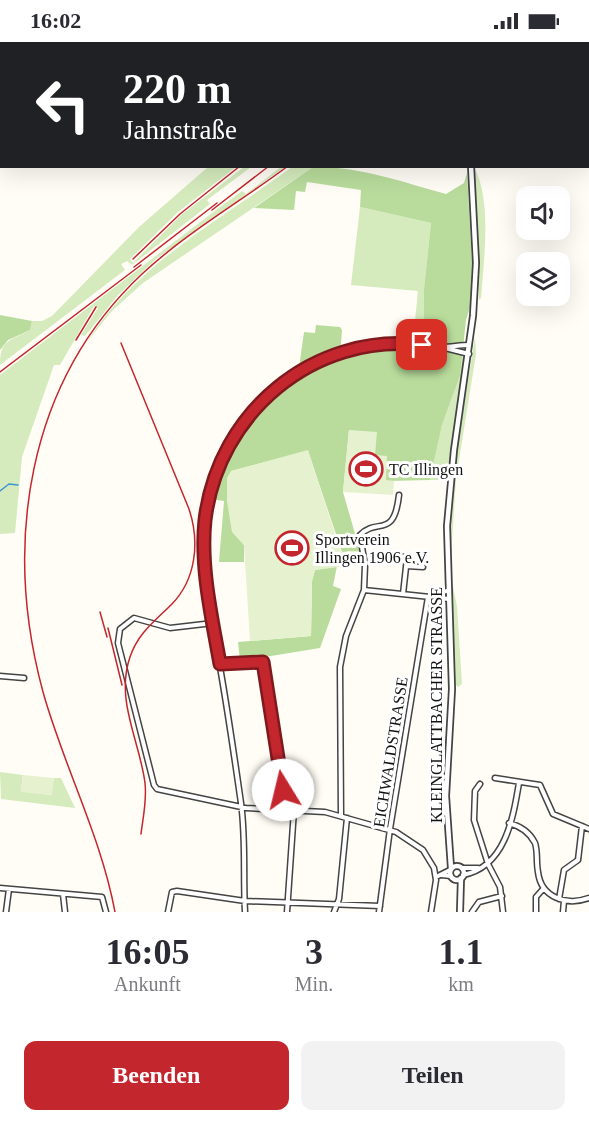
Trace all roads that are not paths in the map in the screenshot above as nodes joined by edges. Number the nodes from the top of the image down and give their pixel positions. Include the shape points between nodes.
1 (297, 42) edge
2 (322, 42) edge
3 (471, 168) edge
4 (470, 345) junction
5 (442, 347) junction
6 (469, 354) junction
7 (399, 495) dead end
8 (394, 555) dead end
9 (406, 566) junction
10 (423, 567) dead end
11 (364, 590) junction
12 (449, 590) junction
13 (403, 594) junction
14 (430, 596) junction
15 (449, 599) junction
16 (213, 623) junction
17 (220, 664) junction
18 (0, 676) edge
19 (24, 678) dead end
20 (495, 778) dead end
21 (519, 783) junction
22 (480, 784) dead end
23 (241, 806) junction
24 (286, 810) junction
25 (294, 810) junction
26 (341, 816) junction
27 (347, 818) junction
28 (509, 823) junction
29 (582, 826) junction
30 (589, 829) edge
31 (390, 830) junction
32 (452, 851) junction
33 (488, 864) junction
34 (461, 868) junction
35 (479, 868) junction
36 (451, 869) junction
37 (438, 876) junction
38 (462, 877) junction
39 (452, 878) junction
40 (0, 888) edge
41 (544, 888) junction
42 (9, 889) junction
43 (63, 894) junction
44 (459, 895) junction
45 (503, 895) junction
46 (589, 898) edge
47 (562, 900) junction
48 (245, 901) junction
49 (288, 901) junction
50 (336, 903) junction
51 (380, 906) junction
52 (6, 912) edge
53 (65, 912) edge
54 (106, 912) edge
55 (168, 912) edge
56 (245, 912) edge
57 (287, 912) edge
58 (334, 912) edge
59 (379, 912) edge
60 (431, 912) edge
61 (460, 912) edge
62 (472, 912) edge
63 (503, 912) edge
64 (536, 912) edge
65 (563, 912) edge

1 - 2 street
3 - 4 street, KLEINGLATTBACHER STRASSE via 476,263
4 - 5 street
4 - 6 street, KLEINGLATTBACHER STRASSE
5 - 6 street
5 - 16 street via 383,344 329,357 286,380 247,417 218,465 209,494 204,541
6 - 12 street, KLEINGLATTBACHER STRASSE via 448,498
7 - 11 street via 390,522 360,535
8 - 9 street via 407,558
9 - 10 street
9 - 13 street
11 - 13 street
11 - 26 street via 340,659
12 - 14 street
12 - 15 street, KLEINGLATTBACHER STRASSE
13 - 14 street
14 - 15 street
14 - 31 street, EICHWALDSTRASSE
15 - 32 street, KLEINGLATTBACHER STRASSE via 452,689 446,795
16 - 17 street
16 - 23 street via 170,628 134,618 120,629 118,643 157,789
17 - 23 street
17 - 24 street via 261,661 265,666
18 - 19 street
20 - 21 street
21 - 28 street
21 - 29 street via 542,786 553,814
22 - 33 street via 475,791 474,820
23 - 24 street
23 - 48 street
24 - 25 street
25 - 26 street
25 - 49 street
26 - 27 street
27 - 31 street
27 - 50 street
28 - 33 street via 499,853
28 - 41 street via 526,832 534,842 538,876
29 - 30 street
29 - 47 street via 578,860 564,870
31 - 37 street via 417,845
31 - 51 street, EICHWALDSTRASSE
32 - 34 street, KLEINGLATTBACHER STRASSE
32 - 36 street, KLEINGLATTBACHER STRASSE
33 - 35 street
33 - 45 street
34 - 35 street
34 - 36 street
34 - 38 street, KLEINGLATTBACHER STRASSE
35 - 38 street
36 - 37 street
36 - 39 street, KLEINGLATTBACHER STRASSE
37 - 39 street
37 - 60 street
38 - 39 street
38 - 44 street, KLEINGLATTBACHER STRASSE
39 - 44 street, KLEINGLATTBACHER STRASSE
40 - 42 street
41 - 47 street
41 - 64 street via 536,897
42 - 43 street
42 - 52 street
43 - 53 street
43 - 54 street via 102,897
44 - 61 street, KLEINGLATTBACHER STRASSE
45 - 62 street via 479,902
45 - 63 street
46 - 47 street
47 - 65 street
48 - 49 street
48 - 55 street via 177,891 172,892
48 - 56 street
49 - 50 street
49 - 57 street
50 - 51 street
50 - 58 street
51 - 59 street, EICHWALDSTRASSE

